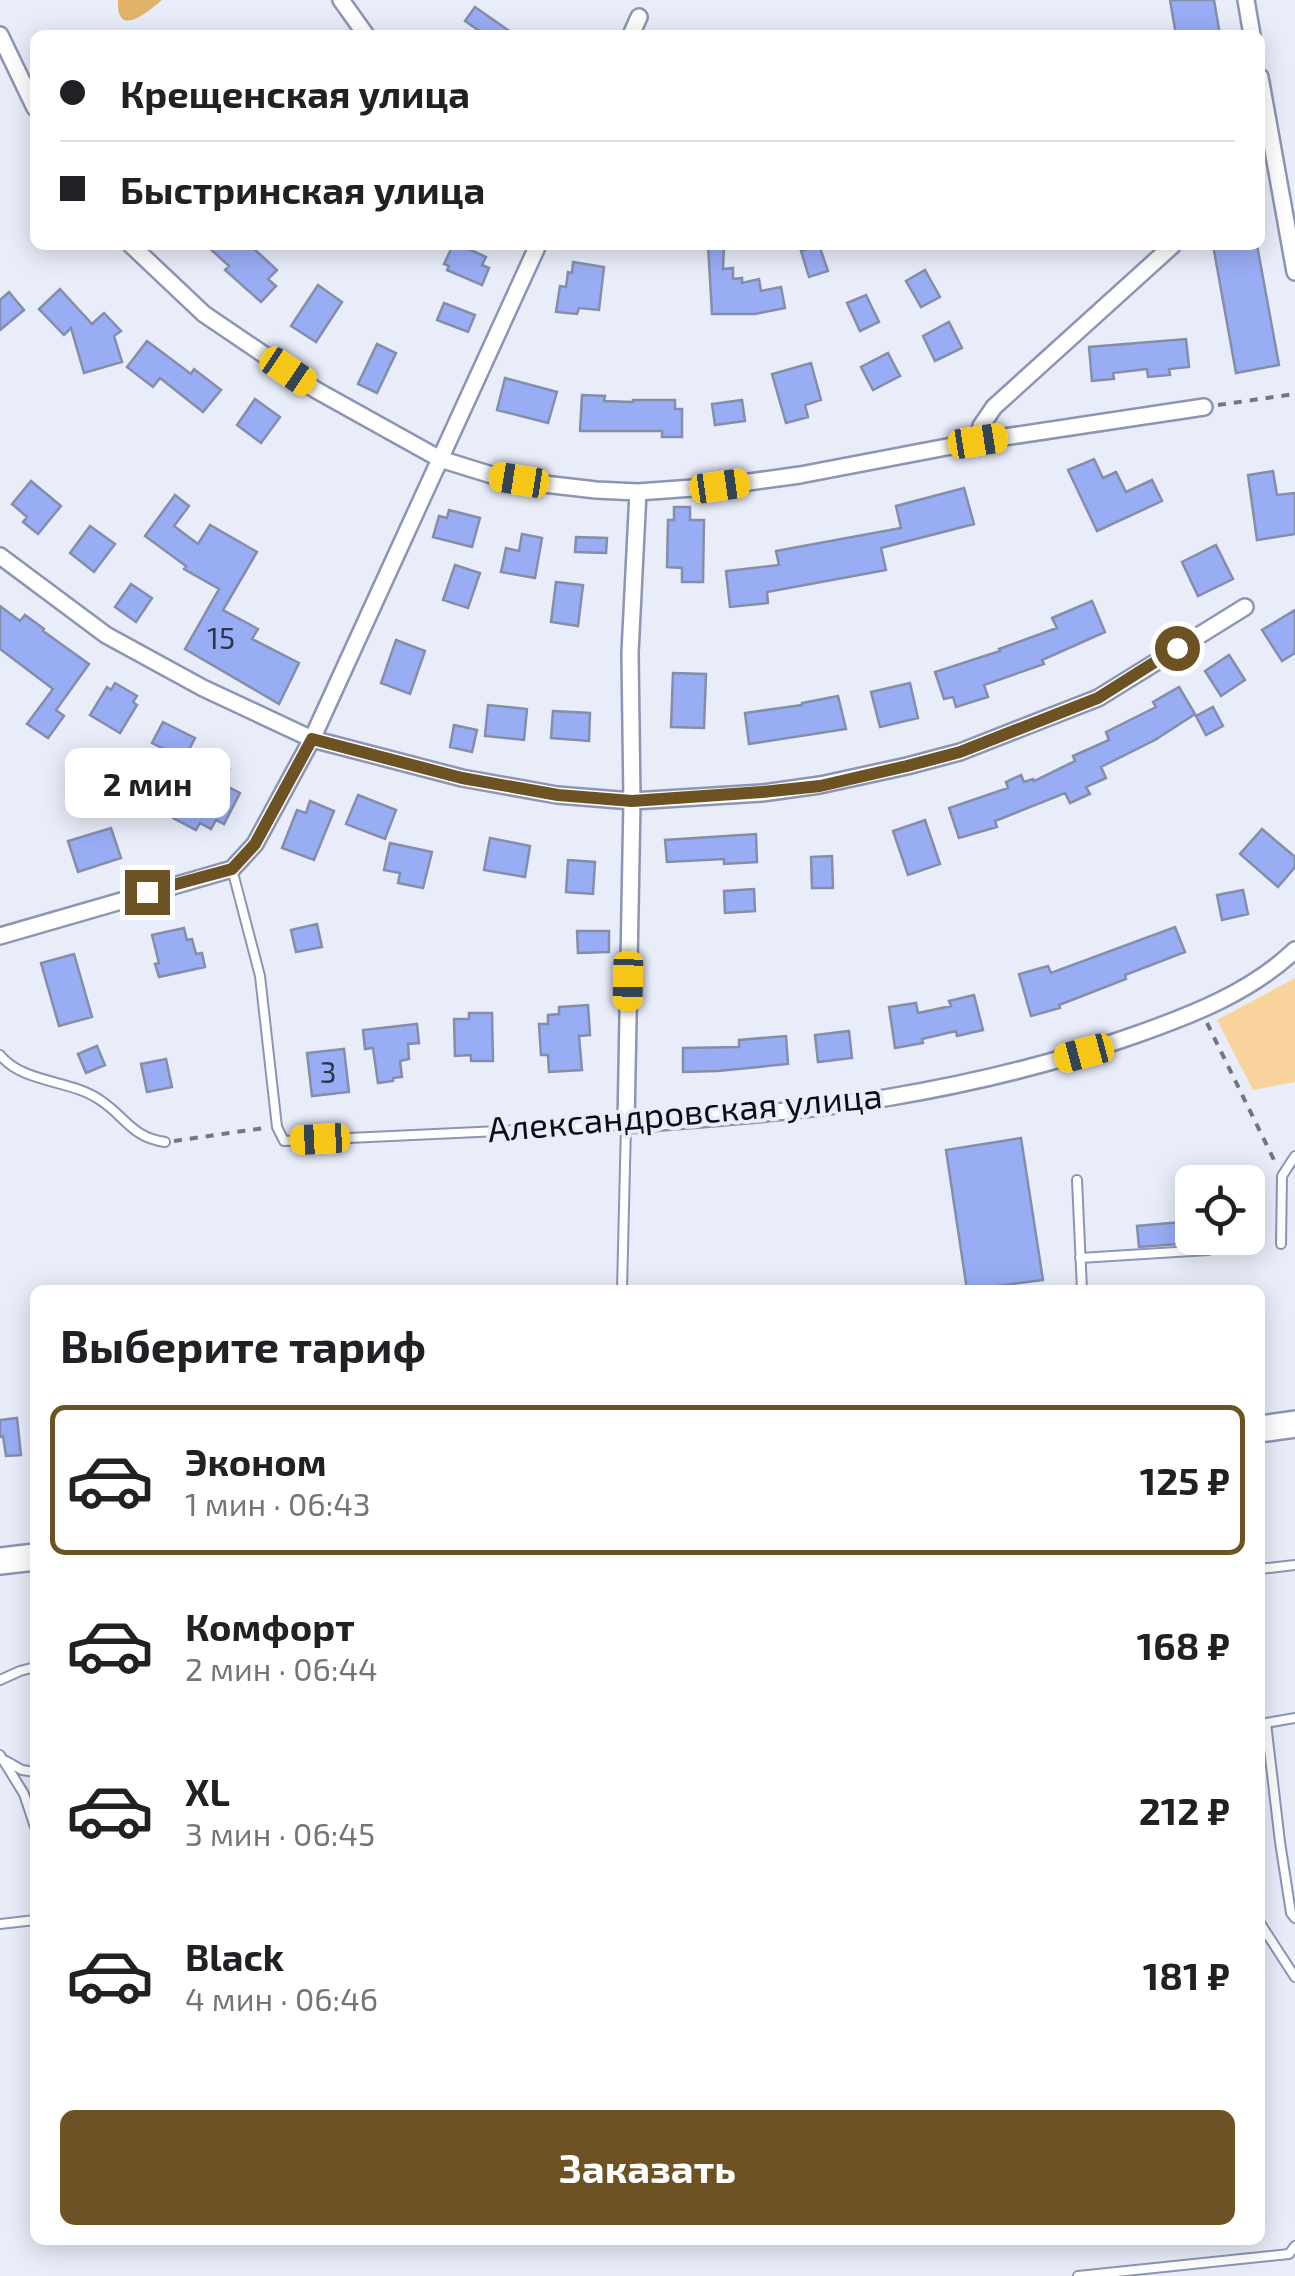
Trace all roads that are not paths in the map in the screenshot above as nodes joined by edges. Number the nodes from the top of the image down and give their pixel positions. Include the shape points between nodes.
1 (341, 0) edge
2 (1246, 0) edge
3 (638, 17) dead end
4 (362, 30) edge
5 (633, 30) edge
6 (1251, 30) edge
7 (0, 35) edge
8 (30, 98) edge
9 (1265, 105) edge
10 (136, 250) edge
11 (536, 250) edge
12 (1168, 250) edge
13 (1295, 272) edge
14 (1204, 408) road end
15 (978, 441) junction
16 (440, 459) junction
17 (638, 492) junction
18 (0, 556) edge
19 (1245, 608) dead end
20 (312, 739) junction
21 (632, 801) junction
22 (232, 869) junction
23 (0, 936) edge
24 (1295, 950) edge
25 (0, 1055) edge
26 (626, 1125) junction
27 (164, 1142) road end
28 (1295, 1156) edge
29 (1077, 1180) dead end
30 (1281, 1244) dead end
31 (1175, 1252) edge
32 (1080, 1258) junction
33 (622, 1285) edge
34 (1082, 1285) edge
35 (1295, 1424) edge
36 (1265, 1429) edge
37 (30, 1558) edge
38 (0, 1561) edge
39 (1295, 1565) edge
40 (1265, 1568) edge
41 (30, 1662) edge
42 (30, 1668) edge
43 (20, 1670) junction
44 (0, 1680) edge
45 (1295, 1718) edge
46 (1265, 1723) edge
47 (1265, 1737) edge
48 (1, 1757) edge
49 (30, 1771) edge
50 (30, 1812) edge
51 (1295, 1918) edge
52 (30, 1921) edge
53 (0, 1924) edge
54 (1265, 1931) edge
55 (1295, 1977) edge
56 (1295, 2246) edge
57 (1078, 2276) edge

1 - 4 street
2 - 6 street
3 - 5 street
7 - 8 street
9 - 13 street
10 - 16 street via 204,314 316,390
11 - 16 street
12 - 15 street via 994,407
14 - 15 street
15 - 17 street via 800,475
16 - 17 street via 511,479
16 - 20 street
17 - 21 street
18 - 20 street via 106,635
19 - 21 street via 1098,698 960,752 820,786
20 - 21 street via 462,778
20 - 22 street via 255,844
21 - 26 street
22 - 23 street
22 - 26 lane, Александровская улица via 260,976 276,1126 284,1141
24 - 26 street, Александровская улица via 1202,1010 1084,1053 891,1097
25 - 27 lane via 25,1073 88,1092 145,1138
26 - 33 lane
28 - 30 lane via 1282,1176
29 - 32 lane
31 - 32 lane
32 - 34 lane
35 - 36 highway
37 - 38 highway
39 - 40 lane
41 - 43 lane
42 - 43 lane
43 - 44 lane
45 - 46 lane
47 - 51 lane
48 - 49 lane
48 - 50 lane
52 - 53 lane
54 - 55 lane
56 - 57 lane via 1289,2254

